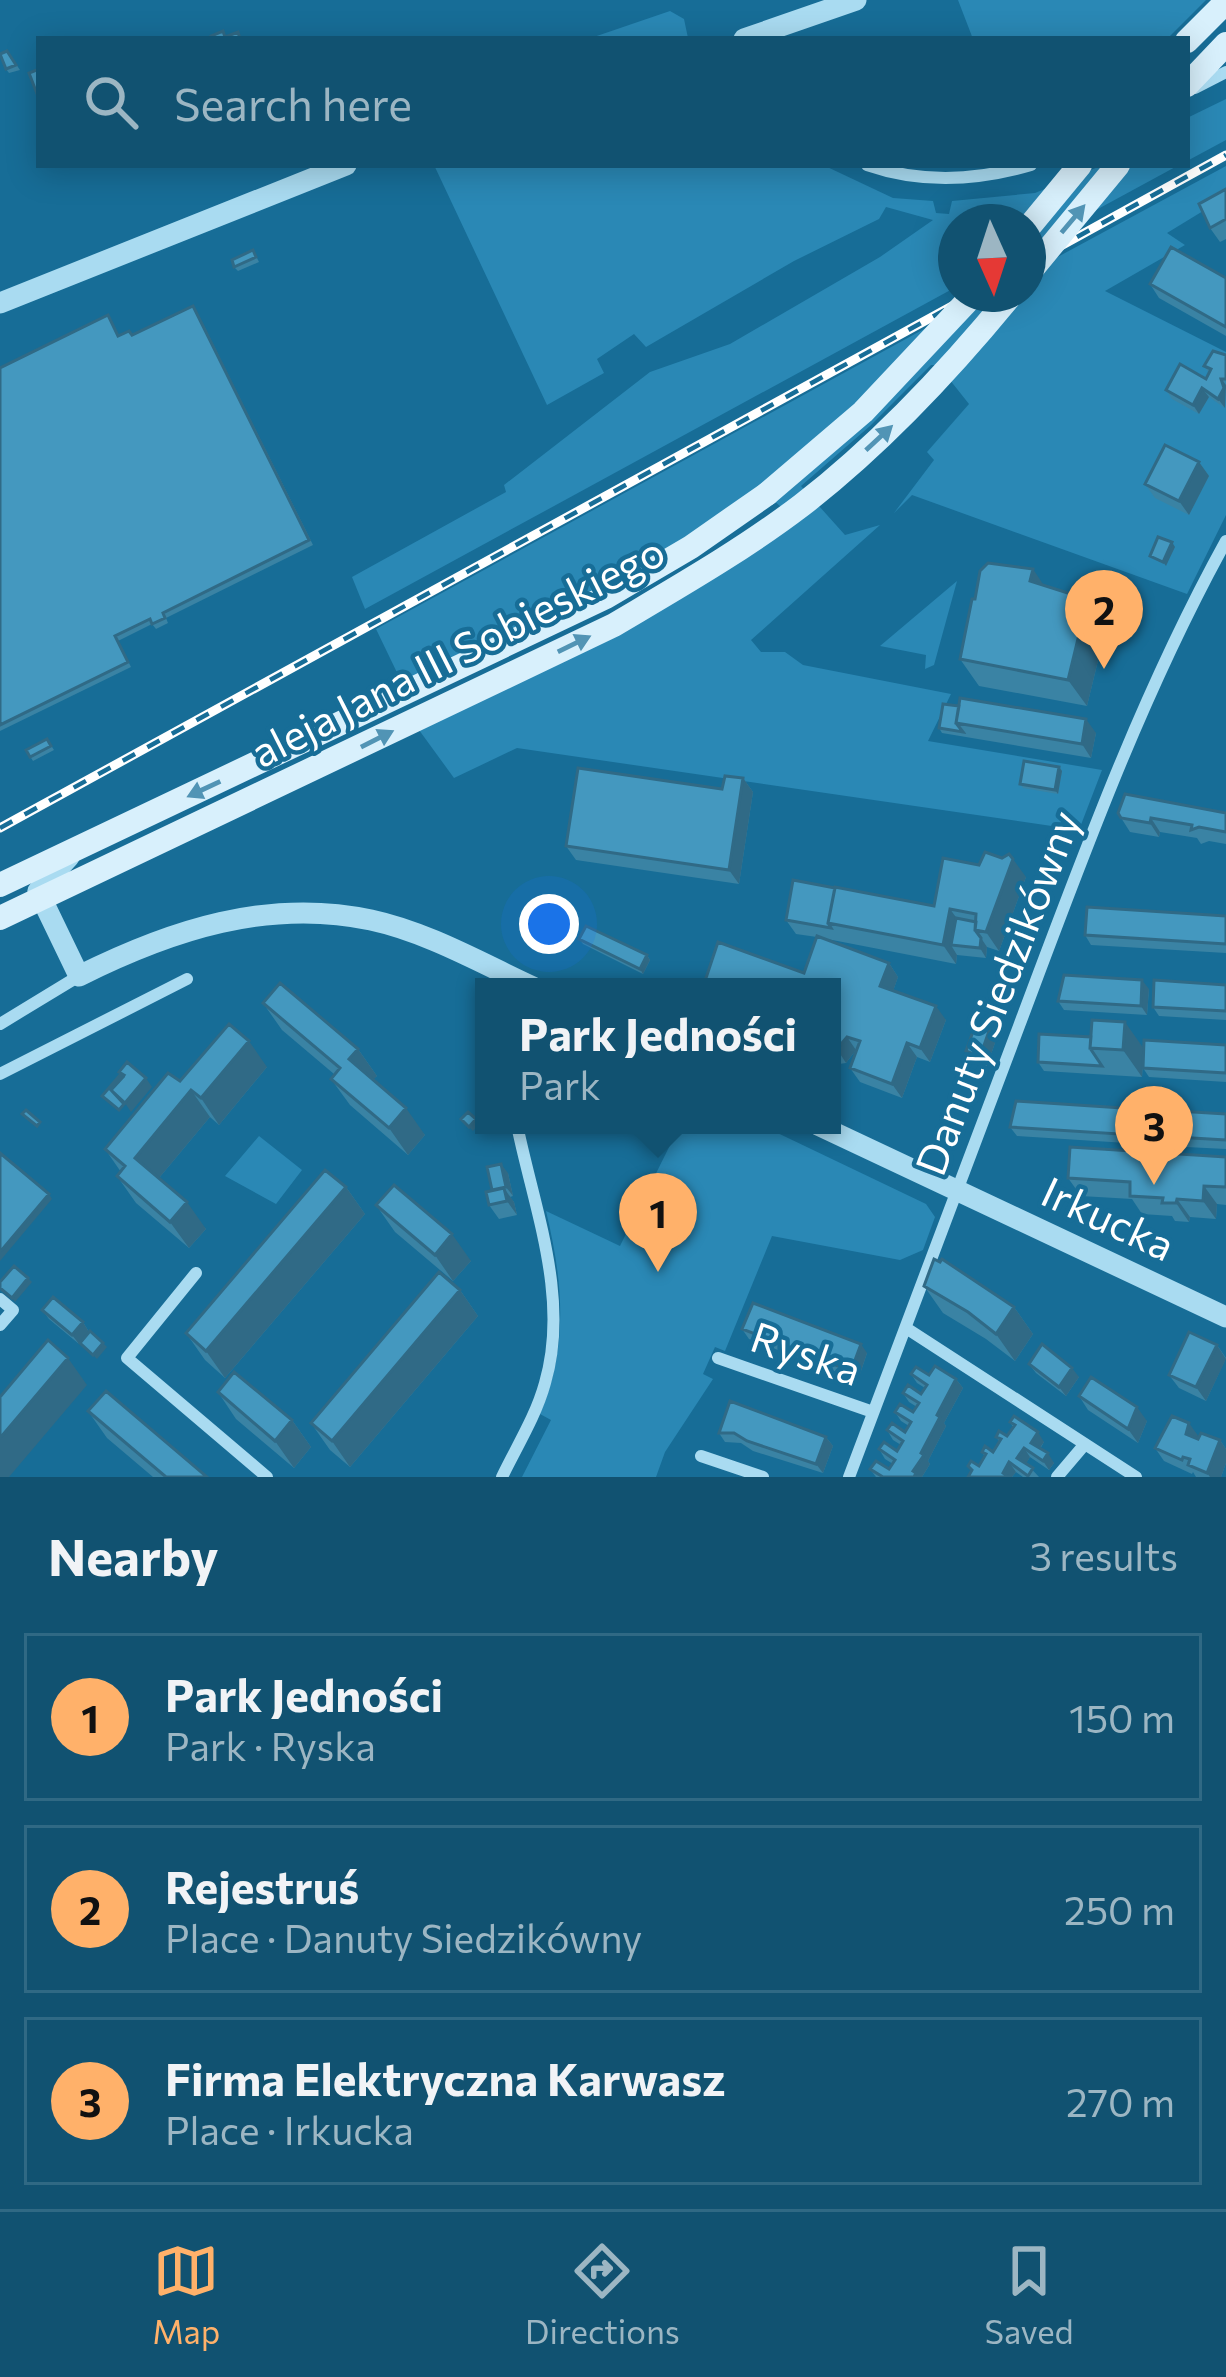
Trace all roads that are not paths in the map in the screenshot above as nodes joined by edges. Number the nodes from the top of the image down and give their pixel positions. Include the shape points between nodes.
1 (856, 0) edge
2 (1226, 2) edge
3 (753, 36) edge
4 (1190, 38) edge
5 (1226, 44) edge
6 (1226, 72) edge
7 (1190, 86) edge
8 (1190, 88) edge
9 (338, 168) edge
10 (879, 168) edge
11 (1013, 168) edge
12 (1078, 168) edge
13 (1116, 168) edge
14 (1046, 206) edge
15 (1046, 252) edge
16 (0, 303) edge
17 (957, 312) edge
18 (996, 312) edge
19 (1226, 541) edge
20 (78, 848) junction
21 (0, 885) edge
22 (39, 899) junction
23 (0, 918) edge
24 (79, 976) junction
25 (496, 978) edge
26 (187, 979) dead end
27 (0, 1024) edge
28 (0, 1074) edge
29 (519, 1134) edge
30 (837, 1134) edge
31 (957, 1191) junction
32 (196, 1273) dead end
33 (0, 1299) edge
34 (1226, 1317) edge
35 (0, 1325) edge
36 (906, 1328) junction
37 (718, 1358) dead end
38 (873, 1412) junction
39 (1085, 1444) junction
40 (700, 1456) dead end
41 (1075, 1457) junction
42 (266, 1477) edge
43 (502, 1477) edge
44 (763, 1477) edge
45 (850, 1477) edge
46 (1058, 1477) edge
47 (1067, 1477) edge
48 (1136, 1477) edge

1 - 3 street
2 - 4 main road
5 - 7 main road
6 - 8 street
9 - 16 street
10 - 11 street via 948,179
12 - 14 main road
15 -> 13 main road, bridge
17 -> 20 main road, aleja Jana III Sobieskiego, bridge via 863,412 691,547 606,596
22 -> 18 main road, aleja Jana III Sobieskiego via 614,625 706,571 789,514 910,409
19 - 31 street, Danuty Siedzikówny via 1138,720
20 - 21 main road, aleja Jana III Sobieskiego
20 - 22 street via 44,882
22 - 23 main road, aleja Jana III Sobieskiego
22 - 24 street
24 - 25 street via 186,929 290,912 373,920 424,937
24 - 27 street
26 - 28 street
29 - 43 street via 550,1279 553,1347 541,1396
30 - 31 street, Irkucka
31 - 34 street, Irkucka
31 - 36 street, Danuty Siedzikówny
32 - 42 street via 127,1358
33 - 35 street via 14,1310
36 - 38 street, Danuty Siedzikówny
36 - 39 street
37 - 38 street, Ryska
38 - 45 street, Danuty Siedzikówny
39 - 41 street
39 - 48 street
40 - 44 street
41 - 46 street
41 - 47 street

